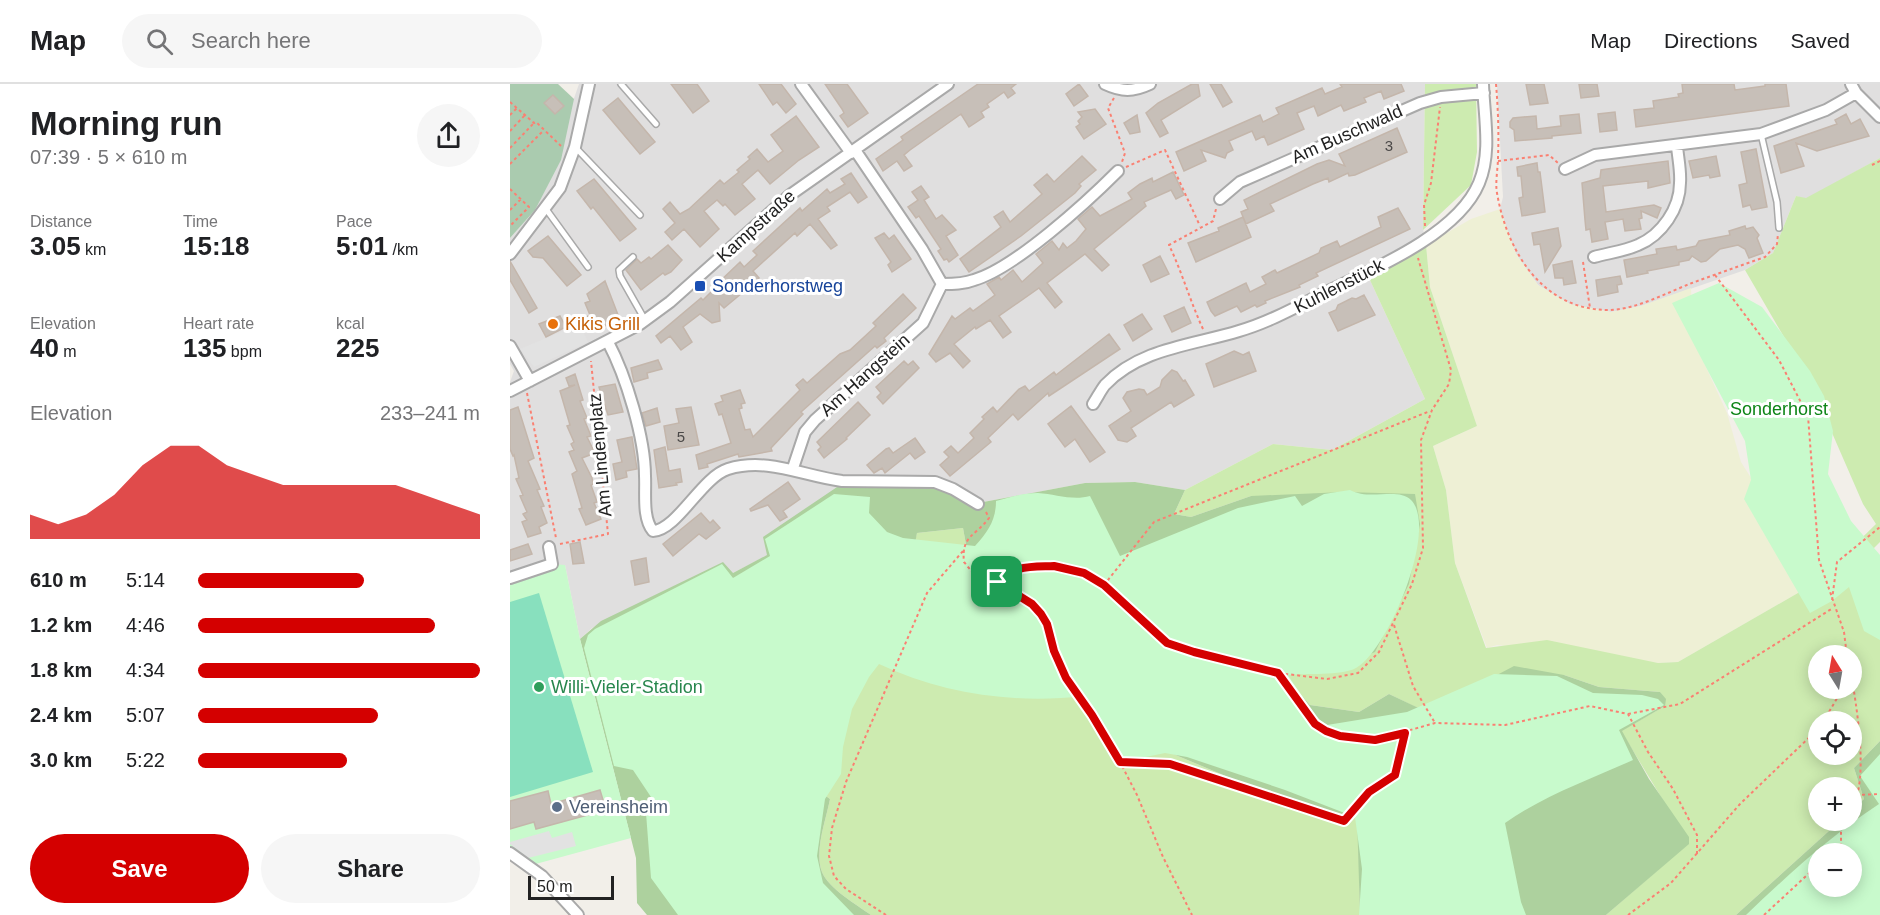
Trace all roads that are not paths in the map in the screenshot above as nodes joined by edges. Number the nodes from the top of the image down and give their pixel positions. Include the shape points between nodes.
1 (589, 84) edge
2 (621, 84) edge
3 (801, 84) edge
4 (948, 84) edge
5 (1105, 84) edge
6 (1150, 84) edge
7 (1483, 88) edge
8 (1854, 89) edge
9 (1880, 117) edge
10 (656, 124) dead end
11 (1761, 134) junction
12 (1677, 146) junction
13 (575, 147) junction
14 (853, 151) junction
15 (1565, 169) road end
16 (1118, 171) dead end
17 (1220, 199) road end
18 (546, 209) junction
19 (640, 215) dead end
20 (1779, 228) road end
21 (510, 254) edge
22 (633, 257) dead end
23 (1594, 257) road end
24 (588, 267) dead end
25 (942, 284) junction
26 (645, 320) junction
27 (608, 342) junction
28 (510, 345) edge
29 (528, 382) junction
30 (510, 391) edge
31 (1093, 404) dead end
32 (793, 468) junction
33 (978, 504) road end
34 (549, 547) road end
35 (510, 578) edge
36 (510, 853) edge
37 (578, 915) edge

1 - 13 street
2 - 10 lane
3 - 14 street
4 - 14 street, Kampstraße
5 - 6 street via 1118,90 1136,90
7 - 17 street, Am Buschwald via 1420,103 1240,182
7 - 31 street, Kuhlenstück via 1486,147 1479,183 1469,202 1453,219 1415,247 1261,324 1152,354 1105,385
8 - 9 street
8 - 11 street via 1818,114
11 - 12 street
11 - 20 lane
12 - 15 street via 1595,155
12 - 23 street via 1678,197 1664,226 1639,245
13 - 18 street via 560,188
13 - 19 lane
14 - 25 street
14 - 26 street, Kampstraße via 790,195
16 - 25 street via 1044,236 1000,268 976,280
18 - 21 street
18 - 24 lane
22 - 26 lane via 619,270 620,276
25 - 32 street, Am Hangstein via 923,323 805,432
26 - 27 street, Kampstraße
27 - 29 street, Kampstraße
27 - 32 street via 623,375 645,462 647,515 653,531 669,524 719,473 770,465
28 - 29 street
29 - 30 street, Kampstraße
32 - 33 street via 842,481 935,482
34 - 35 street via 552,564
36 - 37 street via 542,876

